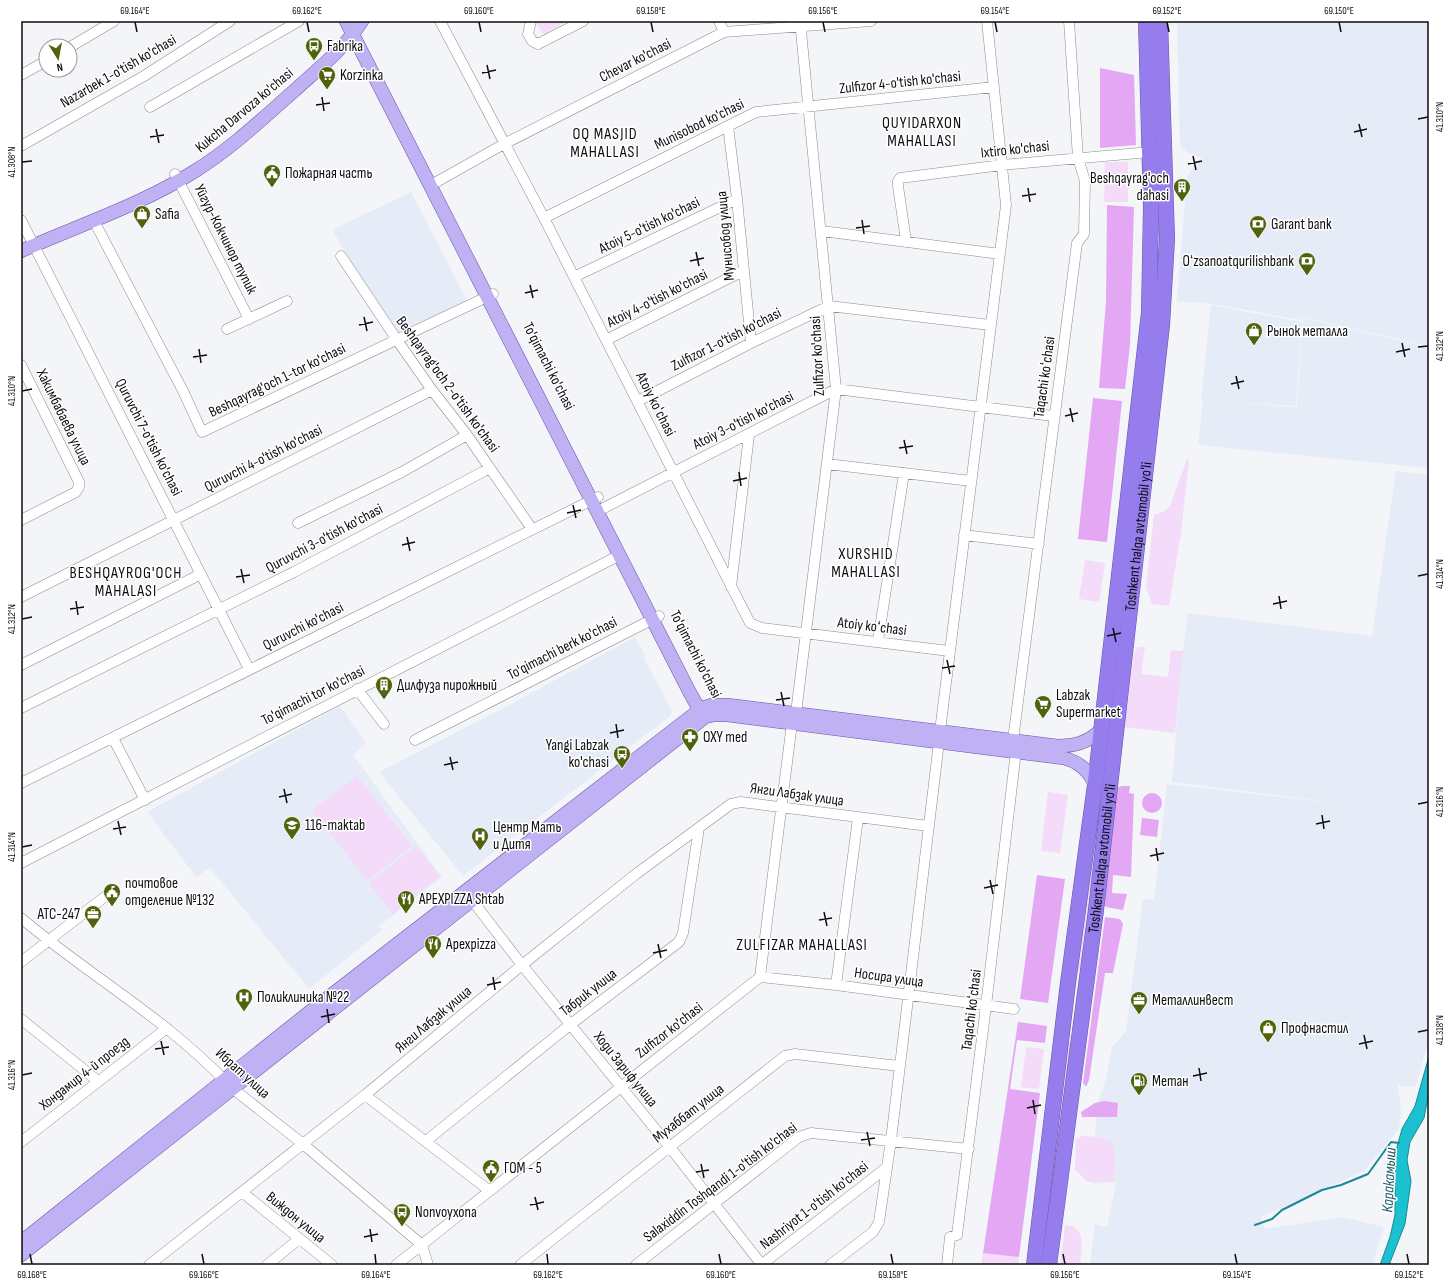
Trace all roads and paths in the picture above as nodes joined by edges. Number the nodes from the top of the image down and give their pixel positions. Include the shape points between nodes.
1 (114, 21) edge
2 (230, 21) edge
3 (299, 21) edge
4 (532, 21) edge
5 (583, 21) edge
6 (719, 21) edge
7 (871, 21) edge
8 (987, 21) edge
9 (1069, 21) edge
10 (1146, 21) edge
11 (1160, 21) edge
12 (444, 23) edge
13 (800, 24) edge
14 (353, 25) edge
15 (724, 32) junction
16 (78, 42) edge
17 (38, 65) edge
18 (21, 75) edge
19 (994, 87) junction
20 (150, 107) dead end
21 (809, 107) junction
22 (728, 126) junction
23 (504, 144) junction
24 (21, 146) edge
25 (1150, 152) junction
26 (1078, 158) junction
27 (1002, 165) junction
28 (177, 177) junction
29 (433, 183) junction
30 (737, 199) junction
31 (544, 218) junction
32 (21, 220) edge
33 (94, 221) junction
34 (822, 231) junction
35 (906, 241) junction
36 (26, 245) edge
37 (1000, 254) junction
38 (340, 256) dead end
39 (743, 272) junction
40 (574, 277) junction
41 (491, 295) junction
42 (287, 301) dead end
43 (829, 306) junction
44 (249, 318) junction
45 (990, 326) junction
46 (226, 329) dead end
47 (397, 340) junction
48 (606, 340) junction
49 (750, 343) junction
50 (21, 364) edge
51 (836, 389) junction
52 (432, 390) junction
53 (638, 401) junction
54 (980, 407) junction
55 (1053, 416) junction
56 (467, 435) junction
57 (749, 435) junction
58 (827, 464) junction
59 (490, 468) junction
60 (674, 472) junction
61 (904, 473) junction
62 (971, 482) junction
63 (598, 504) junction
64 (174, 519) junction
65 (21, 520) edge
66 (298, 523) dead end
67 (532, 529) junction
68 (964, 535) junction
69 (1039, 544) junction
70 (620, 555) junction
71 (201, 574) junction
72 (731, 587) junction
73 (21, 597) edge
74 (218, 608) junction
75 (656, 617) junction
76 (806, 633) junction
77 (1112, 635) junction
78 (1128, 637) junction
79 (878, 641) junction
80 (949, 651) junction
81 (21, 665) edge
82 (249, 669) junction
83 (357, 689) junction
84 (21, 708) edge
85 (705, 710) junction
86 (794, 718) junction
87 (384, 724) dead end
88 (1101, 730) junction
89 (939, 736) junction
90 (113, 738) junction
91 (415, 740) dead end
92 (1014, 746) junction
93 (1049, 750) junction
94 (21, 783) edge
95 (1095, 785) junction
96 (146, 800) junction
97 (783, 807) junction
98 (858, 818) junction
99 (928, 826) junction
100 (699, 828) junction
101 (21, 863) edge
102 (107, 895) dead end
103 (469, 896) junction
104 (21, 918) edge
105 (48, 941) junction
106 (21, 962) edge
107 (522, 965) junction
108 (760, 978) junction
109 (1068, 983) junction
110 (836, 985) junction
111 (1086, 985) junction
112 (908, 994) junction
113 (986, 1006) junction
114 (1014, 1009) dead end
115 (21, 1019) edge
116 (571, 1024) junction
117 (166, 1028) junction
118 (1062, 1031) junction
119 (1079, 1033) junction
120 (899, 1066) junction
121 (98, 1081) junction
122 (228, 1085) junction
123 (621, 1087) junction
124 (365, 1095) junction
125 (891, 1140) junction
126 (426, 1141) junction
127 (21, 1142) edge
128 (303, 1144) junction
129 (669, 1146) junction
130 (969, 1149) junction
131 (886, 1168) junction
132 (490, 1191) junction
133 (242, 1192) junction
134 (714, 1204) junction
135 (299, 1239) junction
136 (21, 1242) edge
137 (422, 1245) junction
138 (21, 1255) edge
139 (149, 1265) edge
140 (267, 1265) edge
141 (332, 1265) edge
142 (396, 1265) edge
143 (428, 1265) edge
144 (520, 1265) edge
145 (636, 1265) edge
146 (761, 1265) edge
147 (830, 1265) edge
148 (947, 1265) edge
149 (1034, 1265) edge
150 (1049, 1265) edge

1 - 16 street
2 - 24 street, Nazarbek 1-o'tish ko'chasi via 144,76
3 - 20 street
4 - 5 street via 528,30 529,38 540,44
6 - 15 street
7 - 13 street, Chevar ko'chasi
8 - 19 street
9 - 26 street, Taqachi koʻchasi
10 - 25 highway, Toshkent halqa avtomobil yo'li
11 - 78 highway, Toshkent halqa avtomobil yo'li via 1167,262 1159,359
12 - 23 street, Atoiy koʻchasi
13 - 15 street, Chevar ko'chasi
13 - 21 street, Zulfizor ko'chasi
14 - 28 main road, Kukcha Darvoza ko'chasi via 339,51 254,127 228,149
14 - 29 main road, To'qimachi ko'chasi
15 - 23 street, Chevar ko'chasi
17 - 18 street
19 - 21 street, Zulfizor 4-o'tish ko'chasi
19 - 27 street
21 - 22 street, Munisobod ko'chasi via 760,111
21 - 34 street, Zulfizor ko'chasi
22 - 30 street, Мунисобод улица
22 - 31 street, Munisobod ko'chasi
23 - 29 street, Chevar ko'chasi
23 - 31 street, Atoiy koʻchasi
25 - 26 street, Ixtiro ko'chasi
25 - 77 highway, Toshkent halqa avtomobil yo'li via 1149,313
26 - 27 street, Ixtiro ko'chasi
26 - 55 street, Taqachi koʻchasi via 1085,182 1084,234 1076,244
27 - 35 street, Ixtiro ko'chasi via 900,178 898,186
27 - 37 street via 1006,205
28 - 33 main road, Kukcha Darvoza ko'chasi
28 - 36 main road, Kukcha Darvoza ko'chasi
28 - 44 street, Уйгур-Кокчинор тупик
29 - 41 main road, To'qimachi ko'chasi
30 - 39 street, Мунисобод улица
30 - 40 street, Atoiy 5-o'tish ko'chasi
31 - 40 street, Atoiy koʻchasi
32 - 36 street, Quruvchi 7-o'tish ko'chasi
33 - 36 main road, Kukcha Darvoza ko'chasi
33 - 47 street, Beshqayrag'och 1-tor ko'chasi via 202,432
34 - 35 street
34 - 43 street, Zulfizor ko'chasi
35 - 37 street
36 - 64 street, Quruvchi 7-o'tish ko'chasi
37 - 45 street
38 - 47 street, Beshqayrag'och 2-o'tish ko'chasi
39 - 48 street, Atoiy 4-o'tish ko'chasi
39 - 49 street, Мунисобод улица
40 - 48 street, Atoiy koʻchasi
41 - 47 street, Beshqayrag'och 1-tor ko'chasi
41 - 63 main road, To'qimachi ko'chasi
42 - 44 street
43 - 45 street
43 - 49 street, Zulfizor 1-o'tish ko'chasi
43 - 51 street, Zulfizor ko'chasi
44 - 46 street
45 - 54 street
47 - 52 street, Beshqayrag'och 2-o'tish ko'chasi
48 - 53 street, Atoiy koʻchasi
49 - 53 street, Zulfizor 1-o'tish ko'chasi
50 - 65 street, Хакимбабаева улица via 79,482 76,492
51 - 54 street
51 - 57 street, Atoiy 3-o'tish ko'chasi
51 - 58 street, Zulfizor ko'chasi
52 - 56 street, Beshqayrag'och 2-o'tish ko'chasi
52 - 64 street, Quruvchi 4-o'tish ko'chasi
53 - 60 street, Atoiy koʻchasi
54 - 55 street
54 - 62 street
55 - 69 street, Taqachi koʻchasi
56 - 59 street, Beshqayrag'och 2-o'tish ko'chasi
56 - 66 street via 402,472
57 - 60 street, Atoiy 3-o'tish ko'chasi
57 - 72 street
58 - 61 street
58 - 76 street, Zulfizor ko'chasi
59 - 67 street, Beshqayrag'och 2-o'tish ko'chasi
59 - 74 street, Quruvchi 3-o'tish ko'chasi via 294,572
60 - 63 street, Atoiy 3-o'tish ko'chasi
60 - 72 street, Atoiy koʻchasi
61 - 62 street
61 - 79 street
62 - 68 street
63 - 67 street, Quruvchi ko'chasi
63 - 70 main road, To'qimachi ko'chasi
63 - 75 main road, To'qimachi ko'chasi
64 - 71 street, Quruvchi 7-o'tish ko'chasi
64 - 73 street, Quruvchi 4-o'tish ko'chasi
67 - 82 street, Quruvchi ko'chasi
68 - 69 street
68 - 80 street
69 - 92 street, Taqachi koʻchasi
70 - 75 main road, To'qimachi ko'chasi
70 - 83 street, To'qimachi tor ko'chasi
71 - 74 street, Quruvchi 7-o'tish ko'chasi
71 - 81 street
72 - 76 street, Atoiy koʻchasi via 754,626
74 - 82 street, Quruvchi 7-o'tish ko'chasi
74 - 84 street, Quruvchi 3-o'tish ko'chasi
75 - 85 main road, To'qimachi ko'chasi
75 - 91 street, To'qimachi berk ko'chasi
76 - 79 street, Atoiy koʻchasi
76 - 86 street, Zulfizor ko'chasi
77 - 78 highway
77 - 88 highway, Toshkent halqa avtomobil yo'li
78 - 111 highway, Toshkent halqa avtomobil yo'li
79 - 80 street, Atoiy koʻchasi
80 - 89 street
82 - 90 street, Quruvchi ko'chasi
83 - 87 street
83 - 96 street, To'qimachi tor ko'chasi
85 - 86 main road via 728,715
85 - 103 main road
86 - 89 main road
86 - 97 street, Zulfizor ko'chasi
88 - 93 main road via 1081,744
88 - 95 highway, Toshkent halqa avtomobil yo'li
89 - 92 main road
89 - 99 street
90 - 94 street, Quruvchi ko'chasi
90 - 96 street
92 - 93 main road
92 - 113 street, Taqachi koʻchasi
93 - 95 main road via 1081,765 1089,772
95 - 109 highway, Toshkent halqa avtomobil yo'li
96 - 101 street, To'qimachi tor ko'chasi
97 - 98 street, Янги Лабзак улица
97 - 100 street, Янги Лабзак улица via 736,802
97 - 108 street, Zulfizor ko'chasi
98 - 99 street, Янги Лабзак улица
98 - 110 street, Янги Лабзак улица
99 - 112 street
100 - 107 street, Янги Лабзак улица via 636,874
100 - 116 street, Табрик улица via 683,933 679,942
102 - 105 street
103 - 107 street, Ходи Зариф улица
103 - 122 main road
104 - 105 street, Ибрат улица
105 - 106 street
105 - 117 street, Ибрат улица
107 - 116 street, Ходи Зариф улица
107 - 124 street, Янги Лабзак улица
108 - 110 street, Носира улица
108 - 123 street, Zulfizor ko'chasi
109 - 111 highway
109 - 118 highway, Toshkent halqa avtomobil yo'li
110 - 112 street, Носира улица
111 - 119 highway, Toshkent halqa avtomobil yo'li
112 - 113 street, Носира улица
112 - 120 street
113 - 114 street, Носира улица
113 - 130 street, Taqachi koʻchasi
115 - 121 street
116 - 123 street, Ходи Зариф улица
116 - 126 street, Табрик улица
117 - 121 street, Хондамир 4-й проезд
117 - 122 street, Ибрат улица
118 - 119 highway
118 - 149 highway, Toshkent halqa avtomobil yo'li
119 - 150 highway, Toshkent halqa avtomobil yo'li
120 - 125 street
120 - 129 street, Мухаббат улица via 787,1055
121 - 127 street, Хондамир 4-й проезд
122 - 128 street, Ибрат улица
122 - 136 main road
122 - 138 main road
123 - 129 street, Ходи Зариф улица
123 - 132 street, Zulfizor ko'chasi
124 - 126 street
124 - 128 street, Янги Лабзак улица
125 - 130 street, Salaxiddin Toshqandi 1-o'tish ko'chasi
125 - 131 street
125 - 134 street, Salaxiddin Toshqandi 1-o'tish ko'chasi via 810,1133 799,1137
126 - 132 street
128 - 133 street, Янги Лабзак улица
128 - 137 street, Ибрат улица
129 - 134 street, Ходи Зариф улица
129 - 144 street, Мухаббат улица
130 - 148 street, Taqachi koʻchasi via 957,1235 950,1237
131 - 146 street, Nashriyot 1-o'tish ko'chasi
131 - 147 street via 877,1228
132 - 137 street, Zulfizor ko'chasi
133 - 135 street, Виждон улица
133 - 139 street, Янги Лабзак улица
134 - 145 street, Salaxiddin Toshqandi 1-o'tish ko'chasi
134 - 146 street, Ходи Зариф улица
135 - 140 street
135 - 141 street, Виждон улица
137 - 142 street, Zulfizor ko'chasi
137 - 143 street

